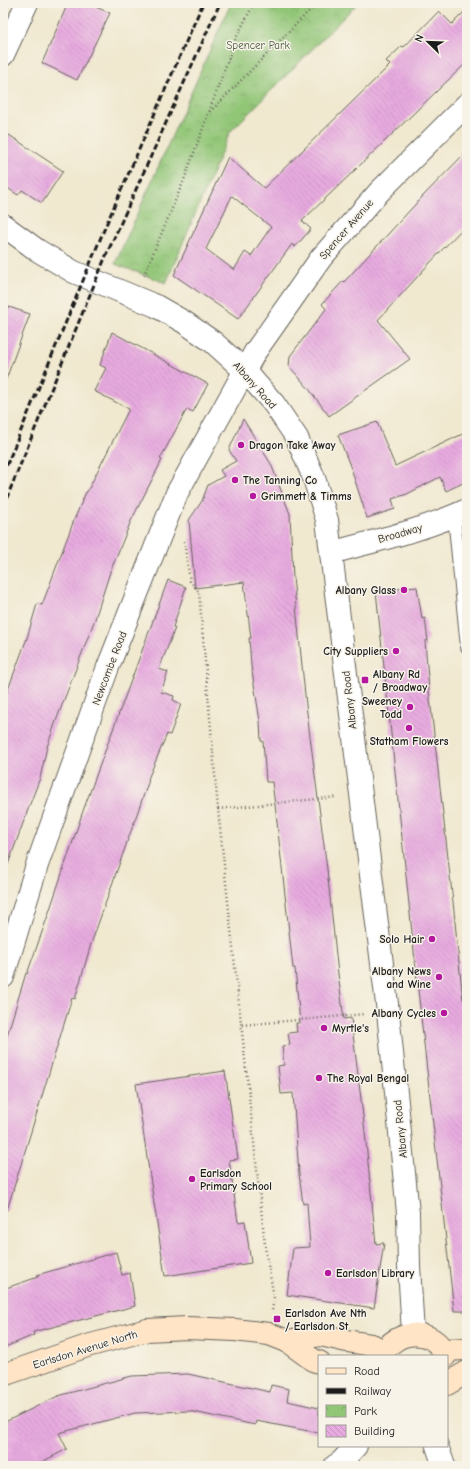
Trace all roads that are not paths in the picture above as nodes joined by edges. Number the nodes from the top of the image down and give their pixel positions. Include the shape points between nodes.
1 (27, 3) edge
2 (9, 28) edge
3 (3, 55) edge
4 (467, 104) edge
5 (3, 225) edge
6 (245, 370) junction
7 (460, 513) edge
8 (331, 553) junction
9 (467, 647) edge
10 (3, 977) edge
11 (413, 1334) junction
12 (278, 1338) junction
13 (467, 1349) edge
14 (383, 1353) edge
15 (444, 1353) edge
16 (318, 1362) edge
17 (467, 1372) edge
18 (3, 1375) edge
19 (448, 1383) edge
20 (355, 1447) edge
21 (437, 1447) edge
22 (335, 1466) edge
23 (444, 1466) edge

1 - 2 street
2 - 3 street
4 - 6 street, Spencer Avenue via 378,192 321,258
5 - 6 street, Albany Road via 63,265 156,306 184,322 213,342
6 - 8 street, Albany Road via 274,404 297,438 314,478 327,520
6 - 10 street, Newcombe Road via 178,493 108,667 38,865
7 - 8 street, Broadway
7 - 9 lane
8 - 11 street, Albany Road via 388,1012 408,1213
11 - 14 main road via 400,1337
11 - 15 main road via 427,1337 437,1343
12 - 14 main road, Earlsdon Avenue North via 321,1335 372,1345
12 - 16 main road, Earlsdon Avenue North
12 - 18 main road, Earlsdon Avenue North via 235,1330 147,1330 87,1346
13 - 15 main road
17 - 19 main road
20 - 22 street
21 - 23 street

